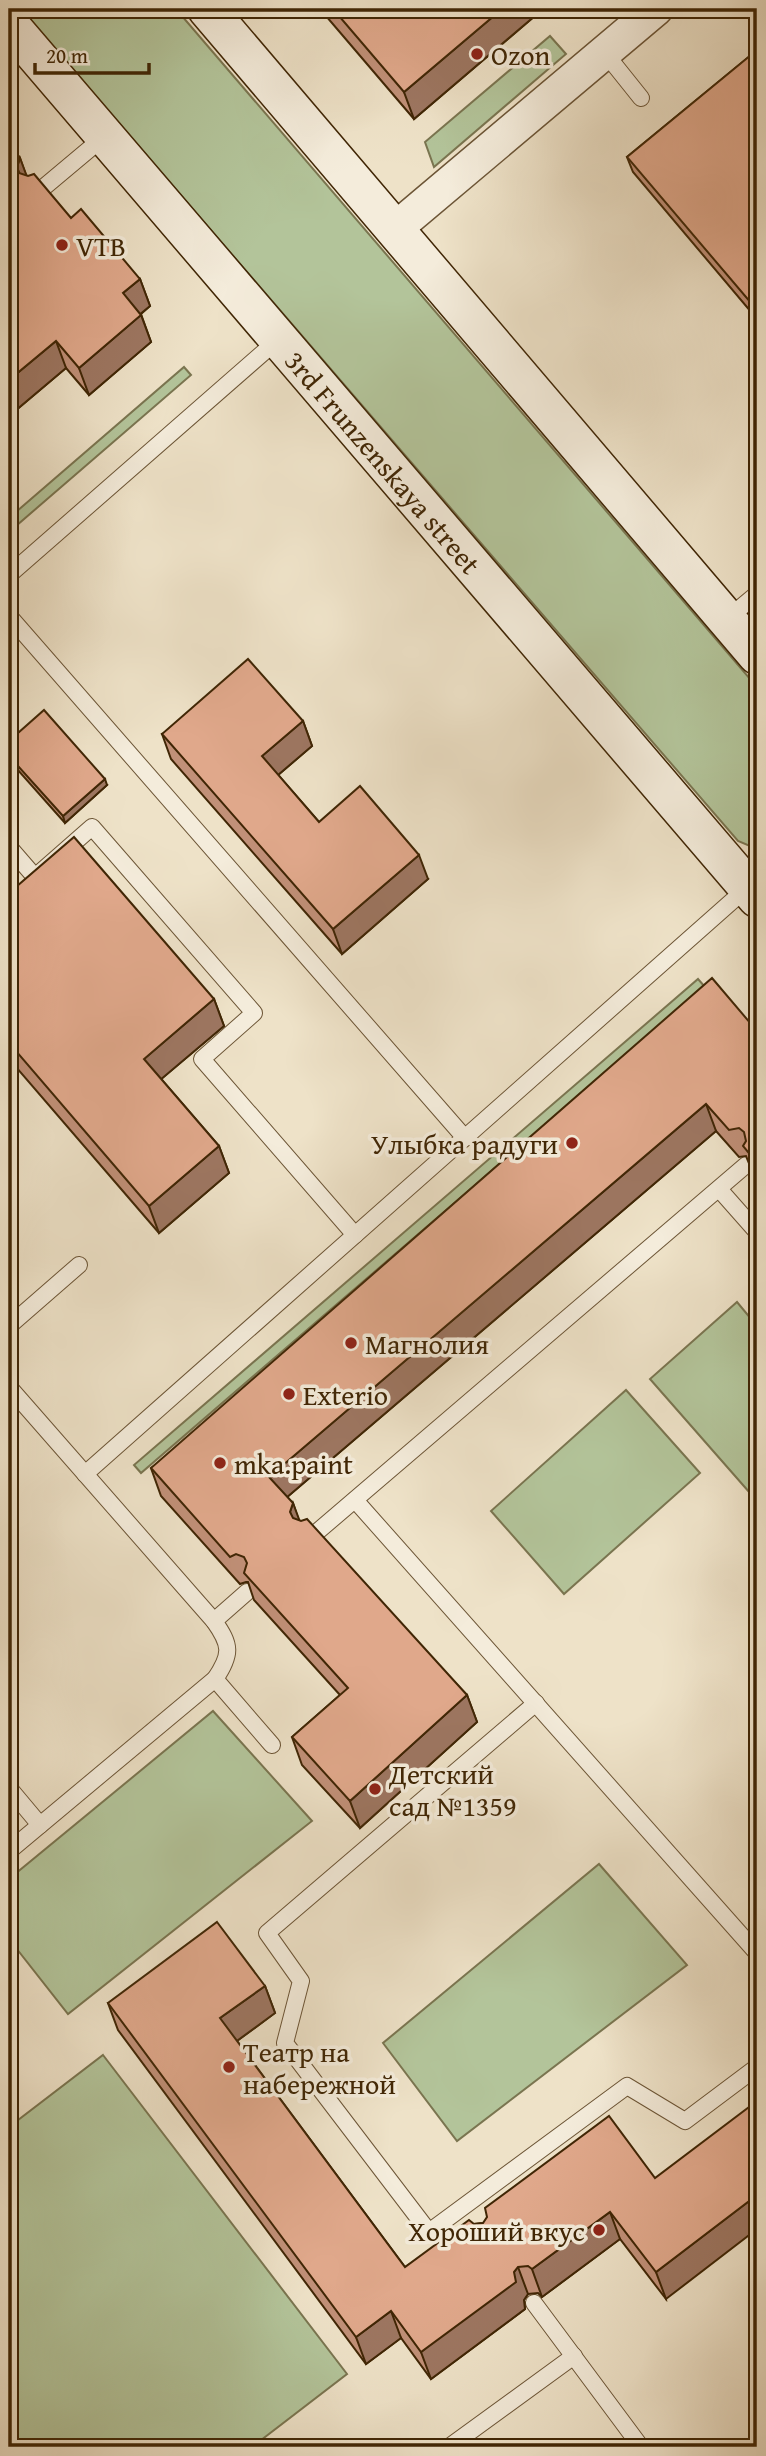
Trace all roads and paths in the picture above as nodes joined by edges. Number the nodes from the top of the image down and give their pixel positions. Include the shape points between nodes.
1 (206, 9) edge
2 (656, 9) edge
3 (9, 24) edge
4 (605, 52) junction
5 (641, 98) dead end
6 (105, 136) junction
7 (37, 194) edge
8 (396, 229) junction
9 (280, 338) junction
10 (9, 575) edge
11 (757, 594) edge
12 (9, 617) edge
13 (727, 619) junction
14 (757, 654) edge
15 (9, 847) edge
16 (754, 888) edge
17 (465, 1138) junction
18 (746, 1165) edge
19 (719, 1189) junction
20 (757, 1232) edge
21 (355, 1236) junction
22 (79, 1265) dead end
23 (9, 1326) edge
24 (9, 1387) edge
25 (85, 1474) junction
26 (355, 1500) junction
27 (310, 1538) edge
28 (247, 1592) edge
29 (214, 1621) junction
30 (215, 1679) junction
31 (536, 1703) junction
32 (272, 1745) dead end
33 (9, 1788) edge
34 (40, 1825) junction
35 (9, 1851) edge
36 (757, 1953) edge
37 (757, 2067) edge
38 (462, 2207) junction
39 (475, 2224) edge
40 (534, 2303) edge
41 (574, 2356) junction
42 (449, 2447) edge
43 (641, 2447) edge

1 - 8 street
2 - 4 street
3 - 6 street, 3rd Frunzenskaya street
4 - 5 lane
4 - 8 street
6 - 7 lane
6 - 9 street, 3rd Frunzenskaya street
8 - 13 street
9 - 10 lane
9 - 16 street, 3rd Frunzenskaya street
11 - 13 lane
12 - 17 lane
13 - 14 street
15 - 21 lane via 35,877 92,827 254,1013 202,1059
16 - 17 lane
17 - 21 lane
18 - 19 lane
19 - 20 lane
19 - 26 lane
21 - 25 lane
22 - 23 lane
24 - 25 lane
25 - 29 lane
26 - 27 lane
26 - 31 lane
28 - 29 lane
29 - 30 lane via 227,1640 227,1661
30 - 32 lane
30 - 34 lane
31 - 36 lane
31 - 38 lane via 267,1934 301,1982 285,2043 429,2232
33 - 34 lane
34 - 35 lane
37 - 38 lane via 685,2122 627,2086
38 - 39 lane
40 - 41 lane
41 - 42 lane
41 - 43 lane

